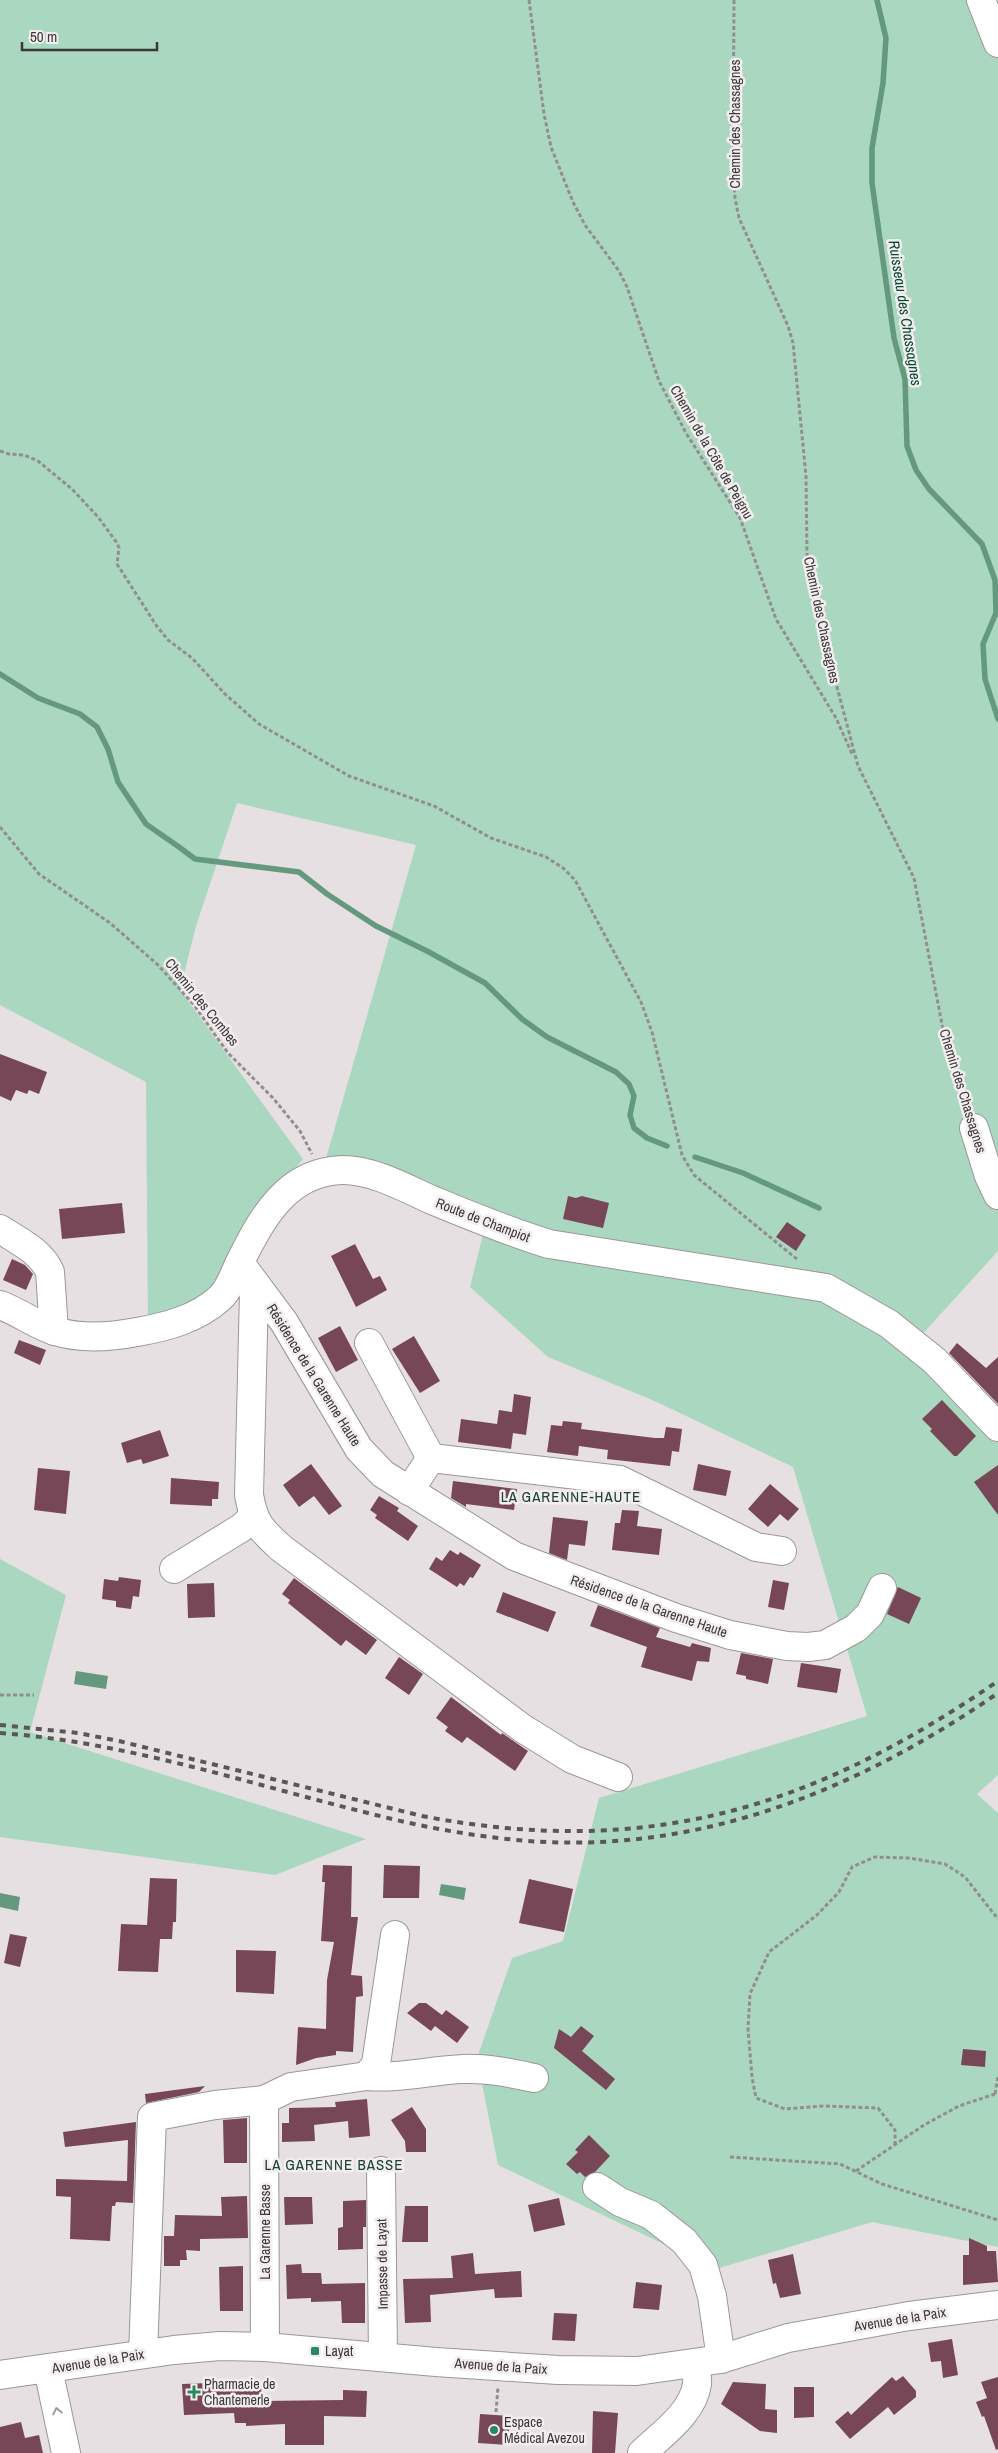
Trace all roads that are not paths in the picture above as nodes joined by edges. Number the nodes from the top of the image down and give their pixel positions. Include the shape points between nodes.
1 (981, 0) edge
2 (998, 43) edge
3 (974, 1128) road end
4 (998, 1195) edge
5 (0, 1229) edge
6 (240, 1262) junction
7 (0, 1305) edge
8 (54, 1331) junction
9 (369, 1343) dead end
10 (998, 1427) edge
11 (430, 1458) junction
12 (409, 1491) junction
13 (253, 1518) junction
14 (782, 1551) dead end
15 (174, 1569) dead end
16 (882, 1588) dead end
17 (618, 1777) dead end
18 (395, 1935) dead end
19 (367, 2076) junction
20 (534, 2078) dead end
21 (264, 2100) junction
22 (381, 2171) dead end
23 (597, 2187) dead end
24 (998, 2305) edge
25 (265, 2347) junction
26 (143, 2354) junction
27 (383, 2357) junction
28 (708, 2362) junction
29 (48, 2369) junction
30 (0, 2375) edge
31 (66, 2453) edge
32 (642, 2453) edge

1 - 2 street
3 - 4 street, Chemin des Chassagnes
5 - 8 street via 46,1263 50,1272
6 - 8 street, Route de Champiot via 221,1297 184,1320 153,1330 121,1335 76,1336
6 - 10 street, Route de Champiot via 263,1219 280,1196 301,1180 321,1172 344,1170 364,1173 508,1232 549,1244 826,1288 889,1324 935,1361
6 - 12 street, Résidence de la Garenne Haute via 284,1322 359,1449 383,1474
6 - 13 street, Résidence de la Garenne Haute via 254,1293 248,1470
7 - 8 street, Route de Champiot
9 - 11 street
11 - 12 street
11 - 14 street via 620,1480 756,1547
12 - 16 street, Résidence de la Garenne Haute via 514,1556 676,1618 730,1635 787,1646 825,1645 856,1628 870,1614
13 - 15 street
13 - 17 street, Résidence de la Garenne Haute via 281,1548 522,1728 572,1759
18 - 19 street via 376,2064
19 - 20 street via 386,2078 464,2069 500,2070
19 - 21 street via 291,2087
21 - 25 street, La Garenne Basse
21 - 26 street via 152,2116
22 - 27 street, Impasse de Layat
23 - 28 street via 651,2216 684,2240 703,2265 712,2296
24 - 28 street, Avenue de la Paix via 909,2316 788,2338
25 - 26 street, Avenue de la Paix via 220,2346
25 - 27 street, Avenue de la Paix
26 - 29 street, Avenue de la Paix
27 - 28 street, Avenue de la Paix via 598,2372 637,2371
28 - 32 street via 690,2402 677,2420
29 - 30 street, Avenue de la Paix
31 -> 29 street

